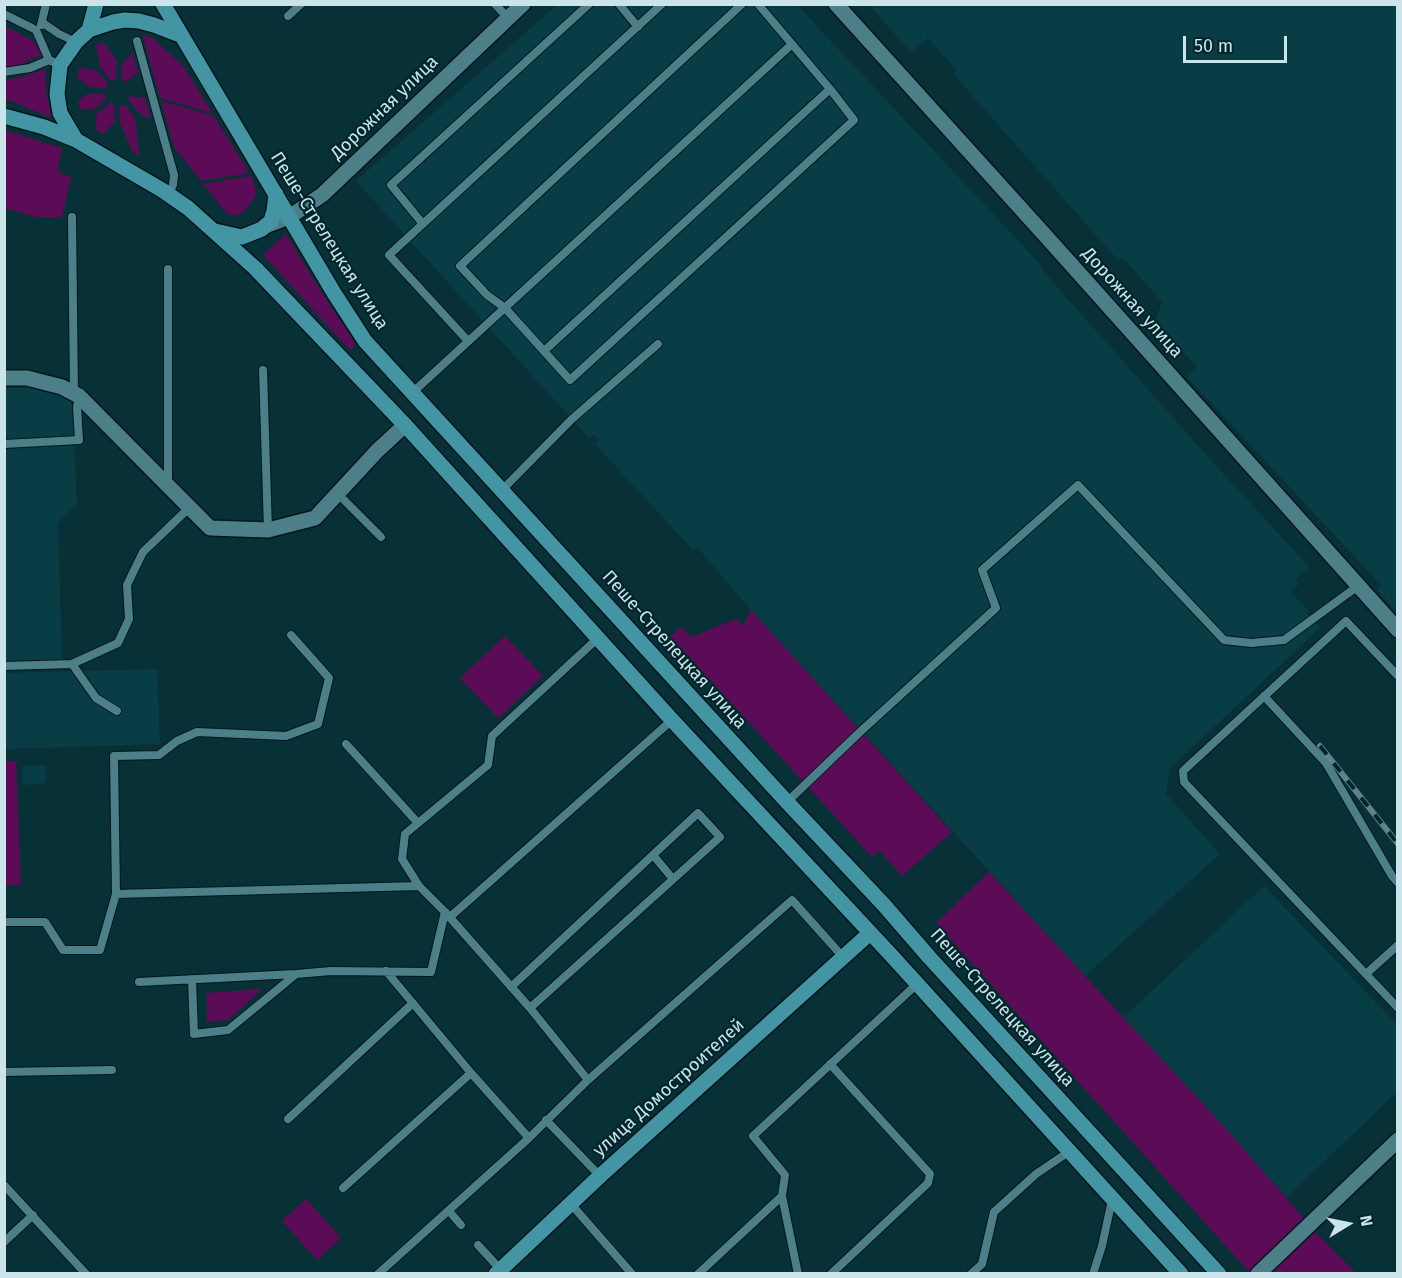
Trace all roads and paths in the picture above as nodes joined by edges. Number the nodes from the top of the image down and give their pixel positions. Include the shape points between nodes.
1 (46, 4) edge
2 (96, 4) edge
3 (163, 4) edge
4 (301, 4) edge
5 (495, 4) edge
6 (523, 4) edge
7 (589, 4) edge
8 (619, 4) edge
9 (662, 4) edge
10 (742, 4) edge
11 (758, 4) edge
12 (836, 4) edge
13 (4, 14) edge
14 (288, 16) dead end
15 (508, 18) junction
16 (43, 22) junction
17 (638, 27) junction
18 (36, 30) junction
19 (89, 30) junction
20 (180, 35) junction
21 (137, 41) dead end
22 (76, 42) junction
23 (791, 45) junction
24 (55, 63) junction
25 (4, 72) edge
26 (830, 89) junction
27 (4, 116) edge
28 (76, 140) junction
29 (169, 194) junction
30 (276, 194) junction
31 (72, 217) dead end
32 (289, 217) junction
33 (423, 224) junction
34 (266, 226) junction
35 (212, 230) junction
36 (168, 268) dead end
37 (505, 308) junction
38 (468, 341) junction
39 (658, 344) dead end
40 (544, 351) junction
41 (263, 370) dead end
42 (4, 378) edge
43 (412, 393) junction
44 (77, 395) junction
45 (405, 426) junction
46 (4, 444) edge
47 (168, 488) junction
48 (501, 490) junction
49 (338, 494) junction
50 (189, 508) junction
51 (268, 530) junction
52 (381, 537) dead end
53 (1358, 585) junction
54 (1398, 630) edge
55 (291, 634) dead end
56 (598, 638) junction
57 (72, 664) junction
58 (4, 666) edge
59 (1398, 676) edge
60 (1264, 696) junction
61 (117, 711) dead end
62 (672, 720) junction
63 (346, 744) dead end
64 (787, 802) junction
65 (418, 823) junction
66 (653, 855) junction
67 (1396, 877) edge
68 (674, 879) junction
69 (419, 886) junction
70 (116, 894) junction
71 (448, 915) junction
72 (4, 922) edge
73 (870, 933) junction
74 (1398, 945) edge
75 (843, 957) junction
76 (386, 971) junction
77 (296, 974) junction
78 (1366, 974) junction
79 (192, 980) junction
80 (139, 982) dead end
81 (917, 984) junction
82 (511, 987) junction
83 (412, 1003) junction
84 (530, 1008) junction
85 (1398, 1008) edge
86 (830, 1064) junction
87 (112, 1070) dead end
88 (4, 1072) edge
89 (471, 1073) junction
90 (588, 1080) junction
91 (288, 1119) dead end
92 (546, 1119) junction
93 (529, 1138) junction
94 (1396, 1144) edge
95 (1070, 1151) junction
96 (600, 1176) junction
97 (4, 1185) edge
98 (343, 1188) dead end
99 (782, 1196) junction
100 (1112, 1198) junction
101 (571, 1204) junction
102 (449, 1211) junction
103 (33, 1215) junction
104 (460, 1225) dead end
105 (4, 1242) edge
106 (478, 1245) dead end
107 (498, 1271) edge
108 (86, 1274) edge
109 (378, 1274) edge
110 (632, 1274) edge
111 (698, 1274) edge
112 (798, 1274) edge
113 (831, 1274) edge
114 (971, 1274) edge
115 (1093, 1274) edge
116 (1180, 1274) edge
117 (1219, 1274) edge
118 (1258, 1274) edge

1 - 16 lane
2 - 19 main road
3 - 20 main road, Пеше-Стрелецкая улица
4 - 14 lane
5 - 15 lane
6 - 15 street, Дорожная улица
7 - 33 lane via 391,185
8 - 17 lane
9 - 17 lane
10 - 37 lane via 460,266
11 - 23 lane
12 - 53 street, Дорожная улица
13 - 18 lane
15 - 32 street, Дорожная улица via 322,195
16 - 18 lane
16 - 22 lane
17 - 33 lane
18 - 24 lane
19 - 20 main road via 113,22 139,21
19 - 22 main road
20 - 30 main road, Пеше-Стрелецкая улица
21 - 29 lane via 174,175
22 - 24 main road
23 - 26 lane
23 - 37 lane
24 - 25 lane
24 - 28 main road via 60,113
26 - 40 lane
26 - 40 lane via 854,120 596,357 570,380
27 - 28 main road
28 - 29 main road
29 - 35 main road
30 - 32 main road, Пеше-Стрелецкая улица
30 - 34 main road via 271,221
31 - 44 lane
32 - 34 street, Дорожная улица
32 - 43 main road, Пеше-Стрелецкая улица via 365,341
33 - 38 lane via 389,255
34 - 35 main road via 242,237
35 - 45 main road via 255,268
36 - 47 lane
37 - 38 lane
37 - 40 lane
38 - 43 lane
39 - 48 lane via 572,419
41 - 51 lane
42 - 44 street via 27,378
43 - 48 main road, Пеше-Стрелецкая улица
44 - 46 lane via 79,440
44 - 47 street
45 - 49 street
45 - 56 main road
47 - 50 street
48 - 64 main road, Пеше-Стрелецкая улица
49 - 51 street via 315,518
49 - 52 lane
50 - 51 street via 210,528
50 - 57 lane via 142,552 127,585 129,619 118,644
53 - 54 street, Дорожная улица
53 - 64 lane via 1284,640 1251,644 1224,640 1078,485 982,570 996,608
55 - 70 lane via 329,678 318,724 286,736 197,732 159,754 114,756
56 - 62 main road
56 - 65 lane via 492,736 488,765
57 - 58 lane
57 - 61 lane via 96,698
59 - 60 lane via 1346,621
60 - 67 lane via 1326,763
60 - 78 lane via 1183,771 1184,782
62 - 71 lane
62 - 73 main road
63 - 65 lane
64 - 117 main road, Пеше-Стрелецкая улица
65 - 69 lane via 405,834 402,858
66 - 68 lane
66 - 68 lane via 698,813 720,837
66 - 82 lane
68 - 84 lane
69 - 70 lane
69 - 71 lane
70 - 72 lane via 99,950 63,950 45,922
71 - 76 lane via 430,972
71 - 82 lane
73 - 75 main road, улица Домостроителей
73 - 81 main road
74 - 78 lane
75 - 90 lane via 792,900
75 - 96 main road, улица Домостроителей
76 - 77 lane
76 - 83 lane
77 - 79 lane
77 - 79 lane via 228,1030 194,1034
78 - 85 lane
79 - 80 lane
81 - 86 lane
81 - 95 main road
82 - 84 lane
83 - 89 lane
83 - 91 lane
84 - 90 lane
86 - 99 lane via 753,1136 785,1175
86 - 113 lane via 930,1174 928,1183
87 - 88 lane
89 - 93 lane
89 - 98 lane
90 - 92 lane
92 - 93 lane
92 - 96 lane
93 - 102 lane
94 - 118 street
95 - 100 main road
95 - 114 lane via 1036,1174 993,1212 982,1264
96 - 101 main road, улица Домостроителей
97 - 103 lane
99 - 111 lane
99 - 112 lane
100 - 115 lane
100 - 116 main road
101 - 107 main road, улица Домостроителей
101 - 110 lane
102 - 104 lane
102 - 109 lane
103 - 105 lane
103 - 108 lane
106 - 107 lane

